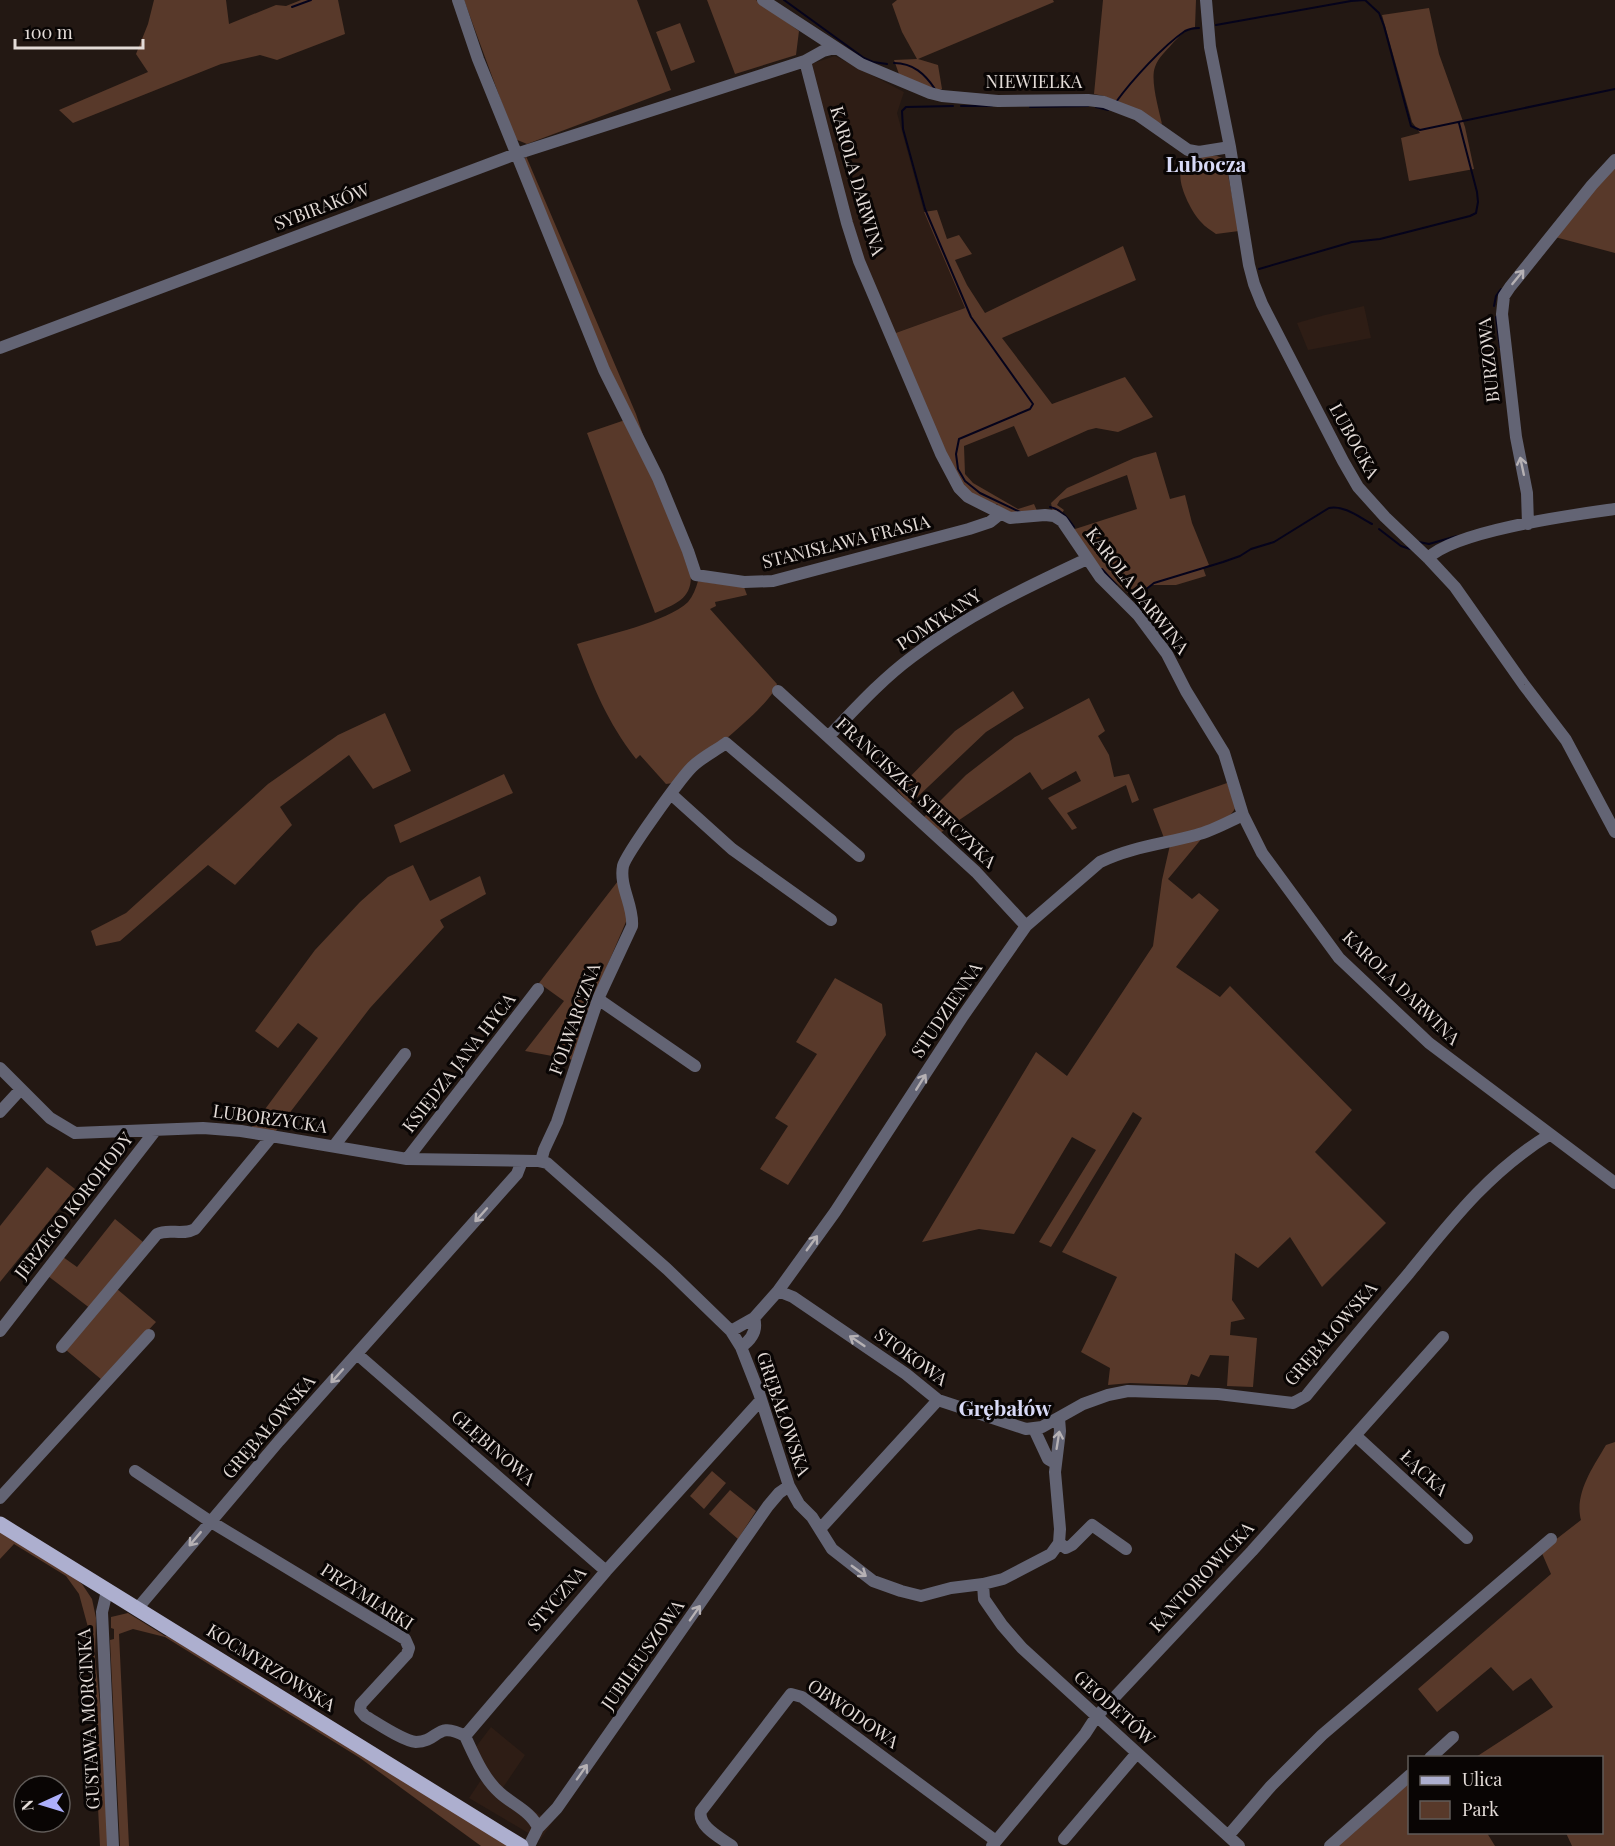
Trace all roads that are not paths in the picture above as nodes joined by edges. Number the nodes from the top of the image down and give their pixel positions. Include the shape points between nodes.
1 (458, 0) edge
2 (763, 0) edge
3 (1206, 0) edge
4 (834, 48) junction
5 (805, 62) junction
6 (1230, 147) junction
7 (516, 154) junction
8 (1615, 160) edge
9 (0, 348) edge
10 (1615, 509) edge
11 (1000, 514) junction
12 (1528, 524) junction
13 (1428, 558) junction
14 (1087, 559) junction
15 (778, 692) dead end
16 (829, 736) junction
17 (671, 794) junction
18 (1243, 815) junction
19 (1615, 832) edge
20 (859, 856) dead end
21 (831, 920) dead end
22 (1026, 926) junction
23 (538, 989) dead end
24 (598, 999) junction
25 (405, 1054) dead end
26 (696, 1066) dead end
27 (0, 1068) edge
28 (21, 1089) junction
29 (0, 1112) edge
30 (154, 1131) junction
31 (1549, 1135) junction
32 (272, 1136) junction
33 (334, 1146) junction
34 (407, 1159) junction
35 (522, 1161) junction
36 (542, 1161) junction
37 (1615, 1183) edge
38 (778, 1291) junction
39 (754, 1318) junction
40 (0, 1330) edge
41 (731, 1331) junction
42 (149, 1335) dead end
43 (1443, 1337) dead end
44 (62, 1347) dead end
45 (741, 1347) junction
46 (357, 1354) junction
47 (761, 1400) junction
48 (938, 1400) junction
49 (1059, 1418) junction
50 (1034, 1429) junction
51 (1356, 1436) junction
52 (1055, 1463) junction
53 (135, 1471) dead end
54 (789, 1486) junction
55 (0, 1498) edge
56 (210, 1521) junction
57 (0, 1524) edge
58 (820, 1529) junction
59 (1467, 1538) dead end
60 (1551, 1539) dead end
61 (1059, 1543) junction
62 (1126, 1549) dead end
63 (606, 1570) junction
64 (983, 1584) junction
65 (107, 1591) junction
66 (137, 1609) junction
67 (1096, 1717) junction
68 (465, 1736) junction
69 (1453, 1737) dead end
70 (1137, 1753) junction
71 (1432, 1756) edge
72 (1408, 1777) edge
73 (538, 1828) junction
74 (1228, 1836) junction
75 (1064, 1839) dead end
76 (994, 1843) edge
77 (113, 1846) edge
78 (521, 1846) edge
79 (529, 1846) edge
80 (732, 1846) edge
81 (1239, 1846) edge
82 (1330, 1846) edge

1 - 7 street
2 - 4 street
3 - 6 street, LUBOCKA via 1210,47
4 - 5 street, SYBIRAKÓW
4 - 6 street, NIEWIELKA via 899,81 942,96 998,101 1088,100 1138,115 1188,150
5 - 7 street, SYBIRAKÓW
5 - 11 street, KAROLA DARWINA via 859,261 941,454 959,488
6 - 13 street, LUBOCKA via 1249,265 1262,304 1354,481 1372,505
7 - 9 street, SYBIRAKÓW
7 - 11 street, STANISŁAWA FRASIA via 604,370 658,478 696,575 744,582 773,581 969,529
12 -> 8 street, BURZOWA via 1502,303 1510,287
10 - 12 street
11 - 14 street, KAROLA DARWINA via 1010,518 1054,516 1062,521
12 - 13 street via 1449,545
13 - 19 street, LUBOCKA via 1455,587 1566,740
14 - 16 street, POMYKANY via 1017,592 934,641 886,678
14 - 18 street, KAROLA DARWINA via 1167,654 1224,753
15 - 16 street, FRANCISZKA STEFCZYKA
16 - 22 street, FRANCISZKA STEFCZYKA via 976,872
17 - 20 street, FOLWARCZNA via 694,765 726,743
17 - 21 street via 732,849
17 - 24 street, FOLWARCZNA via 624,862 632,926
18 - 22 street, STUDZIENNA via 1204,833 1106,859
18 - 31 street, KAROLA DARWINA via 1262,853 1339,957 1429,1043
38 -> 22 street, STUDZIENNA
23 - 34 street, KSIĘDZA JANA HYCA
24 - 26 street
24 - 36 street, FOLWARCZNA
25 - 33 street
27 - 28 street, LUBORZYCKA
28 - 29 street
28 - 30 street, LUBORZYCKA via 50,1118 75,1133
30 - 32 street, LUBORZYCKA via 203,1128
30 - 40 street, JERZEGO KOROHODY
31 - 37 street, KAROLA DARWINA
31 - 49 street, GRĘBAŁOWSKA via 1522,1152 1460,1211 1306,1396 1293,1404 1218,1394 1128,1391 1100,1398
32 - 33 street, LUBORZYCKA
32 - 44 street via 195,1229 161,1231 155,1236
33 - 34 street, LUBORZYCKA
34 - 35 street, LUBORZYCKA
35 - 36 street
35 -> 46 street, GRĘBAŁOWSKA via 517,1174
36 - 41 street, GRĘBAŁOWSKA via 585,1195
38 - 39 street, STUDZIENNA
48 -> 38 street, STOKOWA via 793,1297
39 - 41 street, STUDZIENNA
39 - 45 street, STUDZIENNA via 753,1336
41 - 45 street, GRĘBAŁOWSKA
42 - 55 street
43 - 51 street, KANTOROWICKA
45 - 47 street, GRĘBAŁOWSKA
46 -> 56 street, GRĘBAŁOWSKA
46 - 63 street, GŁĘBINOWA
47 - 54 street, GRĘBAŁOWSKA
47 - 63 street, STYCZNA
48 - 50 street, STOKOWA
48 - 58 street
49 - 50 street, GRĘBAŁOWSKA
52 -> 49 street
50 - 52 street via 1048,1459
51 - 59 street, ŁĄCKA
51 - 67 street, KANTOROWICKA
52 - 61 street
53 - 56 street, PRZYMIARKI
54 - 58 street, GRĘBAŁOWSKA
73 -> 54 street, JUBILEUSZOWA via 561,1802 768,1506
56 -> 66 street, GRĘBAŁOWSKA
56 - 68 street, PRZYMIARKI via 405,1639 409,1648 406,1654 361,1704 365,1716 415,1742 428,1740 447,1729
57 - 65 main road, KOCMYRZOWSKA
58 -> 64 street, GRĘBAŁOWSKA via 832,1549 857,1570 873,1581 901,1591 921,1596
60 - 74 street via 1322,1736
61 - 62 street via 1066,1548 1072,1545 1092,1525
61 - 64 street, GRĘBAŁOWSKA via 1051,1554 1037,1562
63 - 68 street, STYCZNA
64 - 67 street, GEODETÓW via 984,1599 1002,1625
65 - 66 main road, KOCMYRZOWSKA
65 - 77 street, GUSTAWA MORCINKA via 102,1612
66 - 78 main road, KOCMYRZOWSKA
67 - 70 street, GEODETÓW
67 - 76 street, KANTOROWICKA
68 - 73 street via 498,1792 532,1818
69 - 71 street
70 - 74 street, GEODETÓW
70 - 75 street
72 - 82 street
73 - 79 street, JUBILEUSZOWA
74 - 81 street, GEODETÓW
76 - 80 street, OBWODOWA via 802,1697 791,1694 701,1811 702,1823

